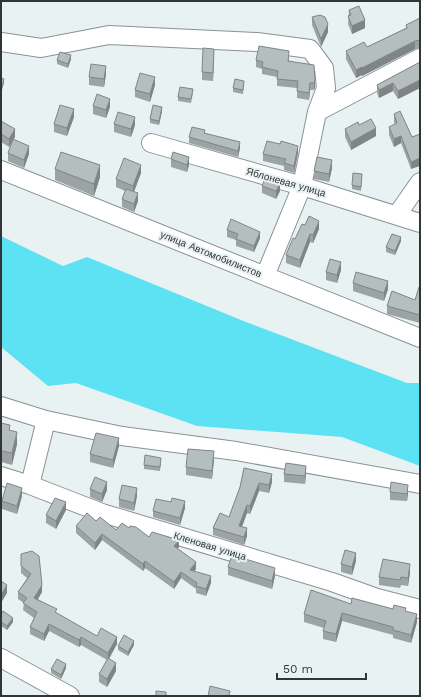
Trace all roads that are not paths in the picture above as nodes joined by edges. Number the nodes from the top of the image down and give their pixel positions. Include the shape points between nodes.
1 (1, 42) edge
2 (420, 58) edge
3 (317, 112) junction
4 (151, 143) dead end
5 (1, 170) edge
6 (420, 182) edge
7 (302, 186) junction
8 (397, 215) junction
9 (420, 223) edge
10 (265, 276) junction
11 (420, 338) edge
12 (1, 406) edge
13 (46, 420) junction
14 (1, 476) edge
15 (420, 484) edge
16 (30, 485) junction
17 (420, 609) edge
18 (1, 658) edge
19 (70, 696) edge

1 - 3 street via 41,48 109,35 257,42 310,49 324,68 326,88
2 - 3 street
3 - 7 street
4 - 7 street, Яблоневая улица
5 - 10 street, улица Автомобилистов
6 - 8 street
7 - 8 street, Яблоневая улица
7 - 10 street
8 - 9 street, Яблоневая улица
10 - 11 street, улица Автомобилистов
12 - 13 street
13 - 15 street via 122,436 236,451
13 - 16 street
14 - 16 street, Кленовая улица
16 - 17 street, Кленовая улица via 102,513
18 - 19 street

